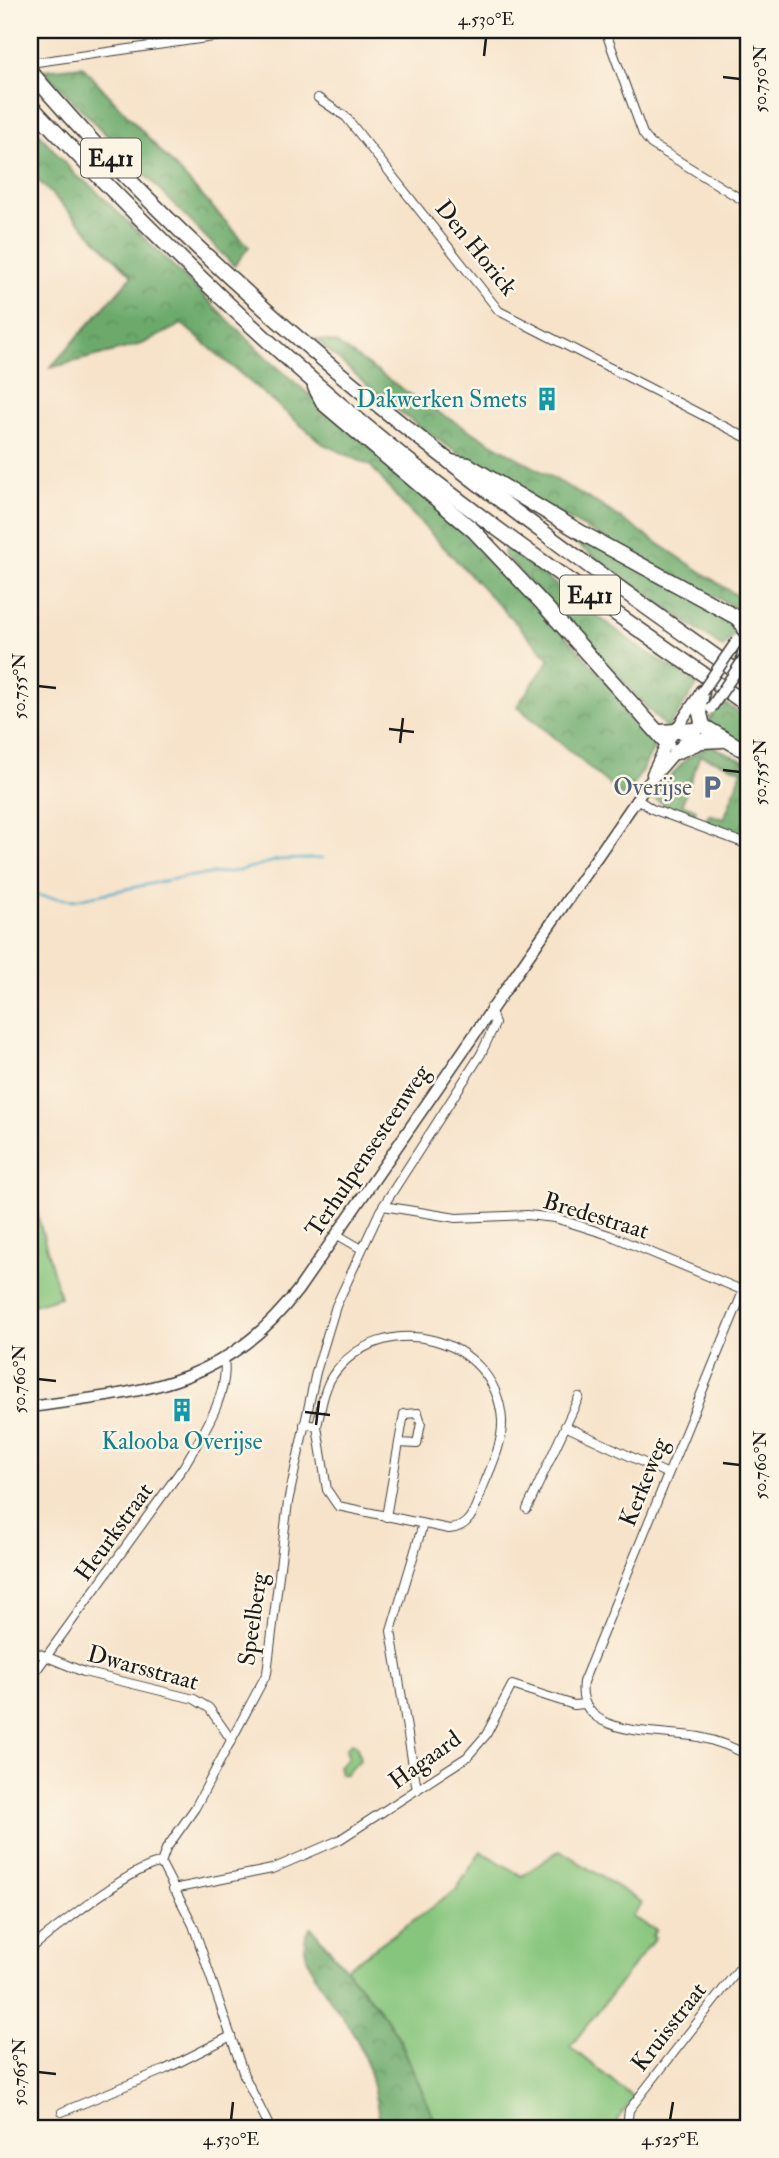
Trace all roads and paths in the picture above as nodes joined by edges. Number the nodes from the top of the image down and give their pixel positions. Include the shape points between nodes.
1 (258, 30) edge
2 (605, 30) edge
3 (30, 63) edge
4 (30, 71) edge
5 (318, 98) dead end
6 (30, 105) edge
7 (749, 204) edge
8 (311, 379) junction
9 (749, 439) edge
10 (444, 460) junction
11 (401, 469) junction
12 (433, 480) junction
13 (720, 609) junction
14 (749, 609) edge
15 (747, 630) edge
16 (747, 655) edge
17 (749, 680) edge
18 (702, 692) joint
19 (749, 706) edge
20 (698, 719) junction
21 (669, 740) junction
22 (726, 741) junction
23 (749, 753) edge
24 (637, 799) junction
25 (749, 845) edge
26 (490, 1008) junction
27 (383, 1206) junction
28 (336, 1234) junction
29 (360, 1248) junction
30 (749, 1277) edge
31 (747, 1292) edge
32 (224, 1359) junction
33 (579, 1397) dead end
34 (30, 1407) edge
35 (307, 1410) junction
36 (320, 1413) junction
37 (304, 1424) junction
38 (317, 1426) junction
39 (565, 1426) junction
40 (399, 1443) dead end
41 (668, 1474) junction
42 (527, 1509) dead end
43 (386, 1517) junction
44 (423, 1524) junction
45 (30, 1650) edge
46 (45, 1658) junction
47 (30, 1679) edge
48 (584, 1704) junction
49 (232, 1741) junction
50 (749, 1756) edge
51 (417, 1790) junction
52 (161, 1863) junction
53 (173, 1889) junction
54 (30, 1949) edge
55 (749, 1956) edge
56 (230, 2036) junction
57 (62, 2112) dead end
58 (627, 2126) dead end
59 (270, 2128) edge

1 - 3 street
2 - 7 street via 643,134 651,144
4 - 10 highway, E411 via 152,202 256,302
5 - 9 street, Den Horick via 346,117 499,311
6 - 8 highway, E411 via 180,260
8 - 11 highway via 324,404
8 - 12 highway, E411
10 - 13 highway via 468,465
10 - 17 highway, E411
11 - 12 highway
11 - 21 highway via 474,531
12 - 19 highway, E411
13 - 14 highway
13 - 15 highway via 736,617
15 - 16 highway
15 - 18 main road, bridge
16 - 20 main road, Terhulpensesteenweg, bridge
18 - 20 highway
20 - 21 highway
20 - 21 main road, Terhulpensesteenweg
20 - 22 highway
21 - 22 highway
21 - 24 main road, Terhulpensesteenweg
22 - 23 highway
24 - 25 street via 652,809
24 - 26 main road, Terhulpensesteenweg
26 - 27 street, Speelberg via 495,1024 481,1054
26 - 28 main road, Terhulpensesteenweg
27 - 29 street, Speelberg
27 - 31 street, Bredestraat via 456,1218 527,1214 555,1218 609,1235
28 - 29 street
28 - 32 main road, Terhulpensesteenweg via 274,1320
29 - 35 street, Speelberg via 336,1306
30 - 31 street, Kerkeweg
31 - 41 street, Kerkeweg
32 - 34 main road, Terhulpensesteenweg via 157,1387
32 - 46 street, Heurkstraat via 222,1387 184,1466
33 - 39 street
35 - 36 street
35 - 37 street, Speelberg
36 - 38 street
36 - 44 street via 334,1374 356,1353 401,1336 435,1339 470,1357 484,1372 502,1420 494,1462 467,1523 449,1529
37 - 38 street
37 - 49 street, Speelberg via 282,1539 272,1657
38 - 43 street via 332,1500 347,1509
39 - 41 street
39 - 42 street
40 - 43 street
41 - 48 street, Kerkeweg via 583,1682
43 - 44 street
44 - 51 street via 391,1631
45 - 46 street, Dwarsstraat
46 - 47 street, Heurkstraat
46 - 49 street, Dwarsstraat via 194,1699 209,1708
48 - 50 street, Hagaard via 590,1713 615,1727 698,1737
48 - 51 street, Hagaard via 574,1705 512,1685 477,1747
49 - 52 street, Speelberg
51 - 53 street, Hagaard via 339,1840 283,1865
52 - 53 street
52 - 54 street via 144,1868
53 - 56 street via 193,1925
55 - 58 street, Kruisstraat via 629,2110
56 - 57 street via 166,2069
56 - 59 street

